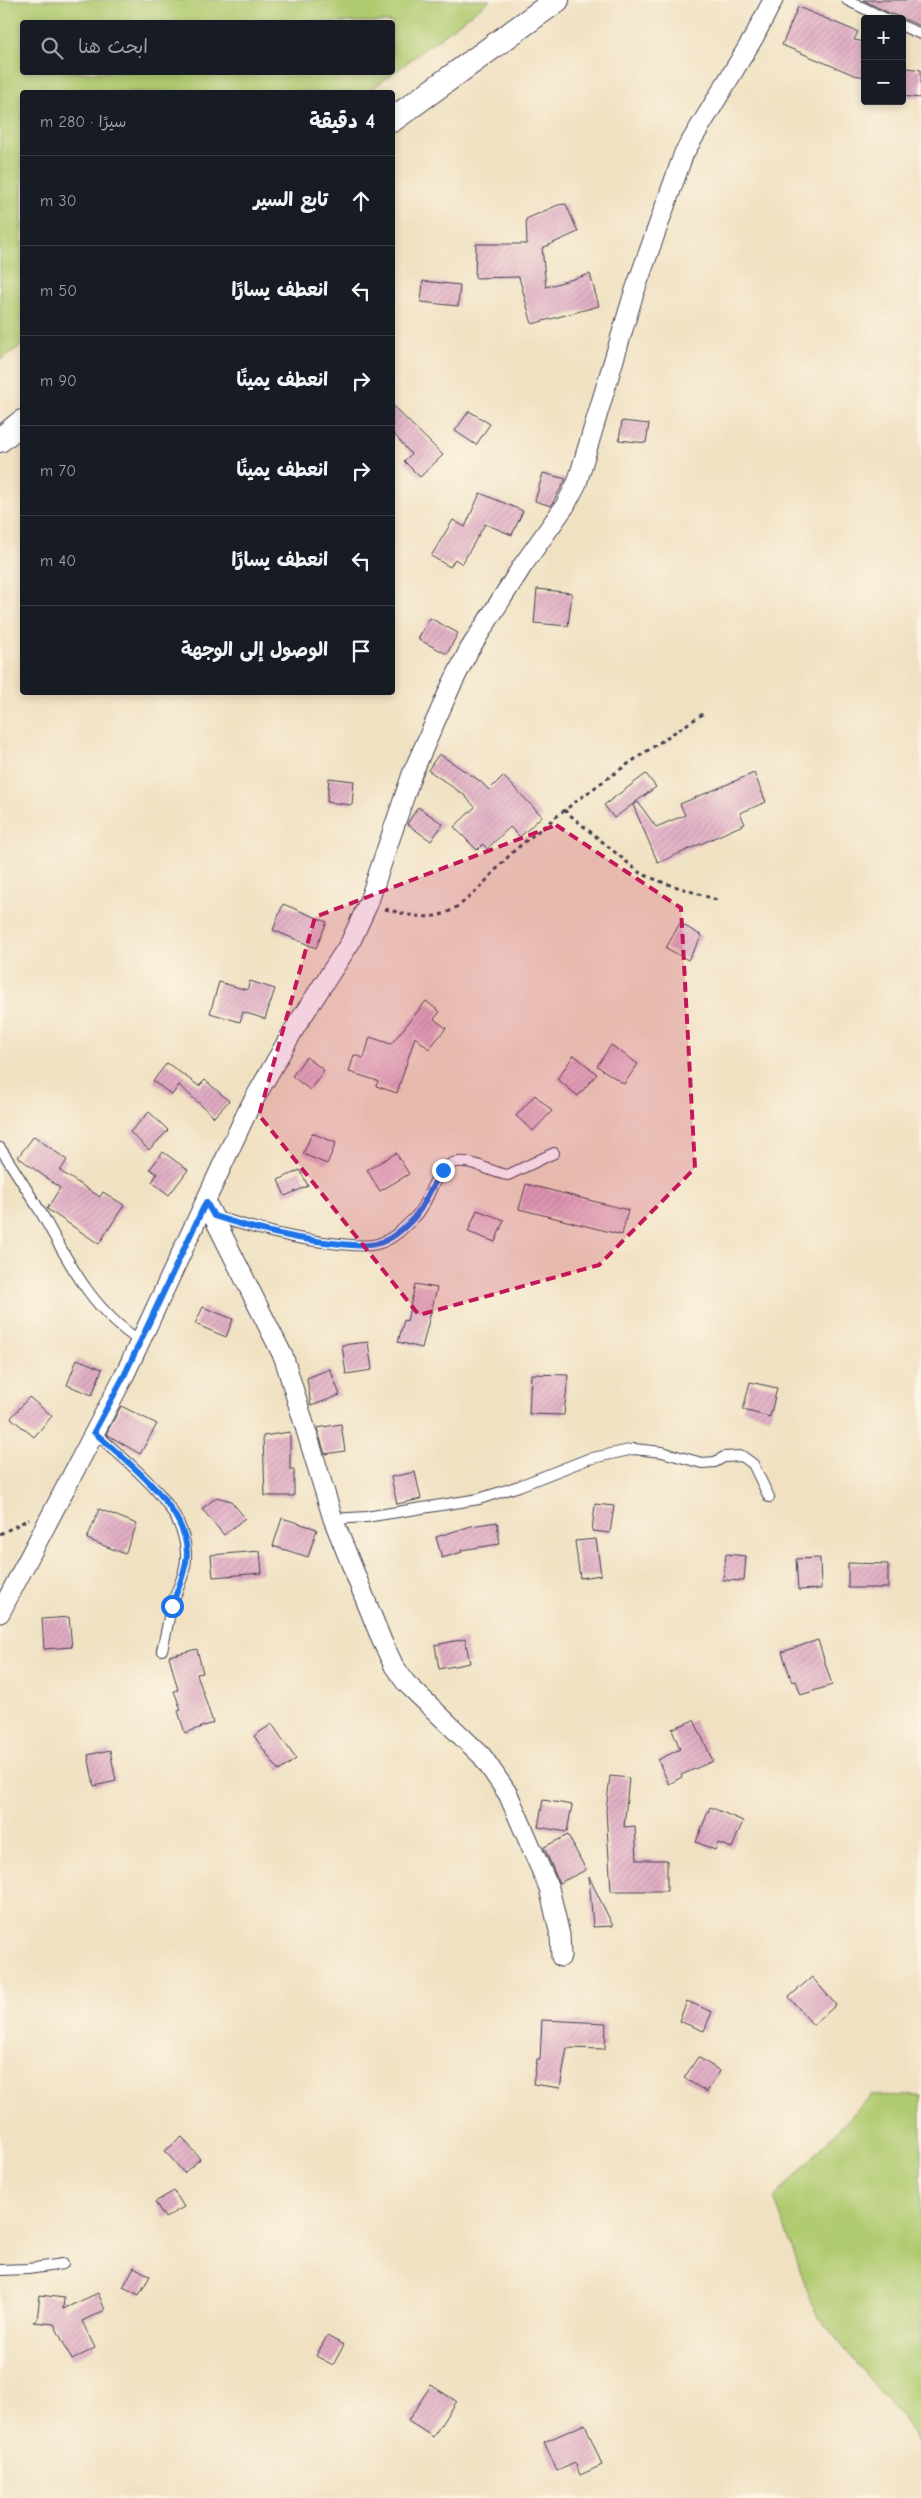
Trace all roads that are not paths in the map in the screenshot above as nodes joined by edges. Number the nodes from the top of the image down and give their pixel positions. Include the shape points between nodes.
1 (557, 0) edge
2 (773, 0) edge
3 (848, 0) edge
4 (878, 15) edge
5 (906, 28) edge
6 (921, 34) edge
7 (395, 118) edge
8 (20, 424) edge
9 (0, 440) edge
10 (0, 1148) edge
11 (554, 1153) dead end
12 (210, 1209) junction
13 (140, 1341) junction
14 (94, 1432) junction
15 (769, 1497) dead end
16 (333, 1519) junction
17 (0, 1613) edge
18 (162, 1650) dead end
19 (561, 1957) dead end
20 (63, 2264) dead end
21 (0, 2270) edge

1 - 7 street
2 - 12 street via 684,153 633,296 577,483 565,506 492,613 451,686 412,774 368,904 350,943 269,1071 215,1178
3 - 4 lane
5 - 6 lane
8 - 9 street
10 - 13 lane via 88,1291 107,1316
11 - 12 lane via 508,1176 464,1161 453,1163 436,1179 423,1208 393,1237 378,1244 360,1246 266,1233
12 - 13 street
12 - 16 street via 284,1358
13 - 14 street
14 - 17 street
14 - 18 lane via 168,1504 185,1540 187,1555
15 - 16 lane via 754,1464 742,1456 724,1457 702,1464 662,1452 634,1449 588,1459 479,1499
16 - 19 street via 394,1666 406,1683 482,1756 508,1794 549,1888 560,1935
20 - 21 lane

